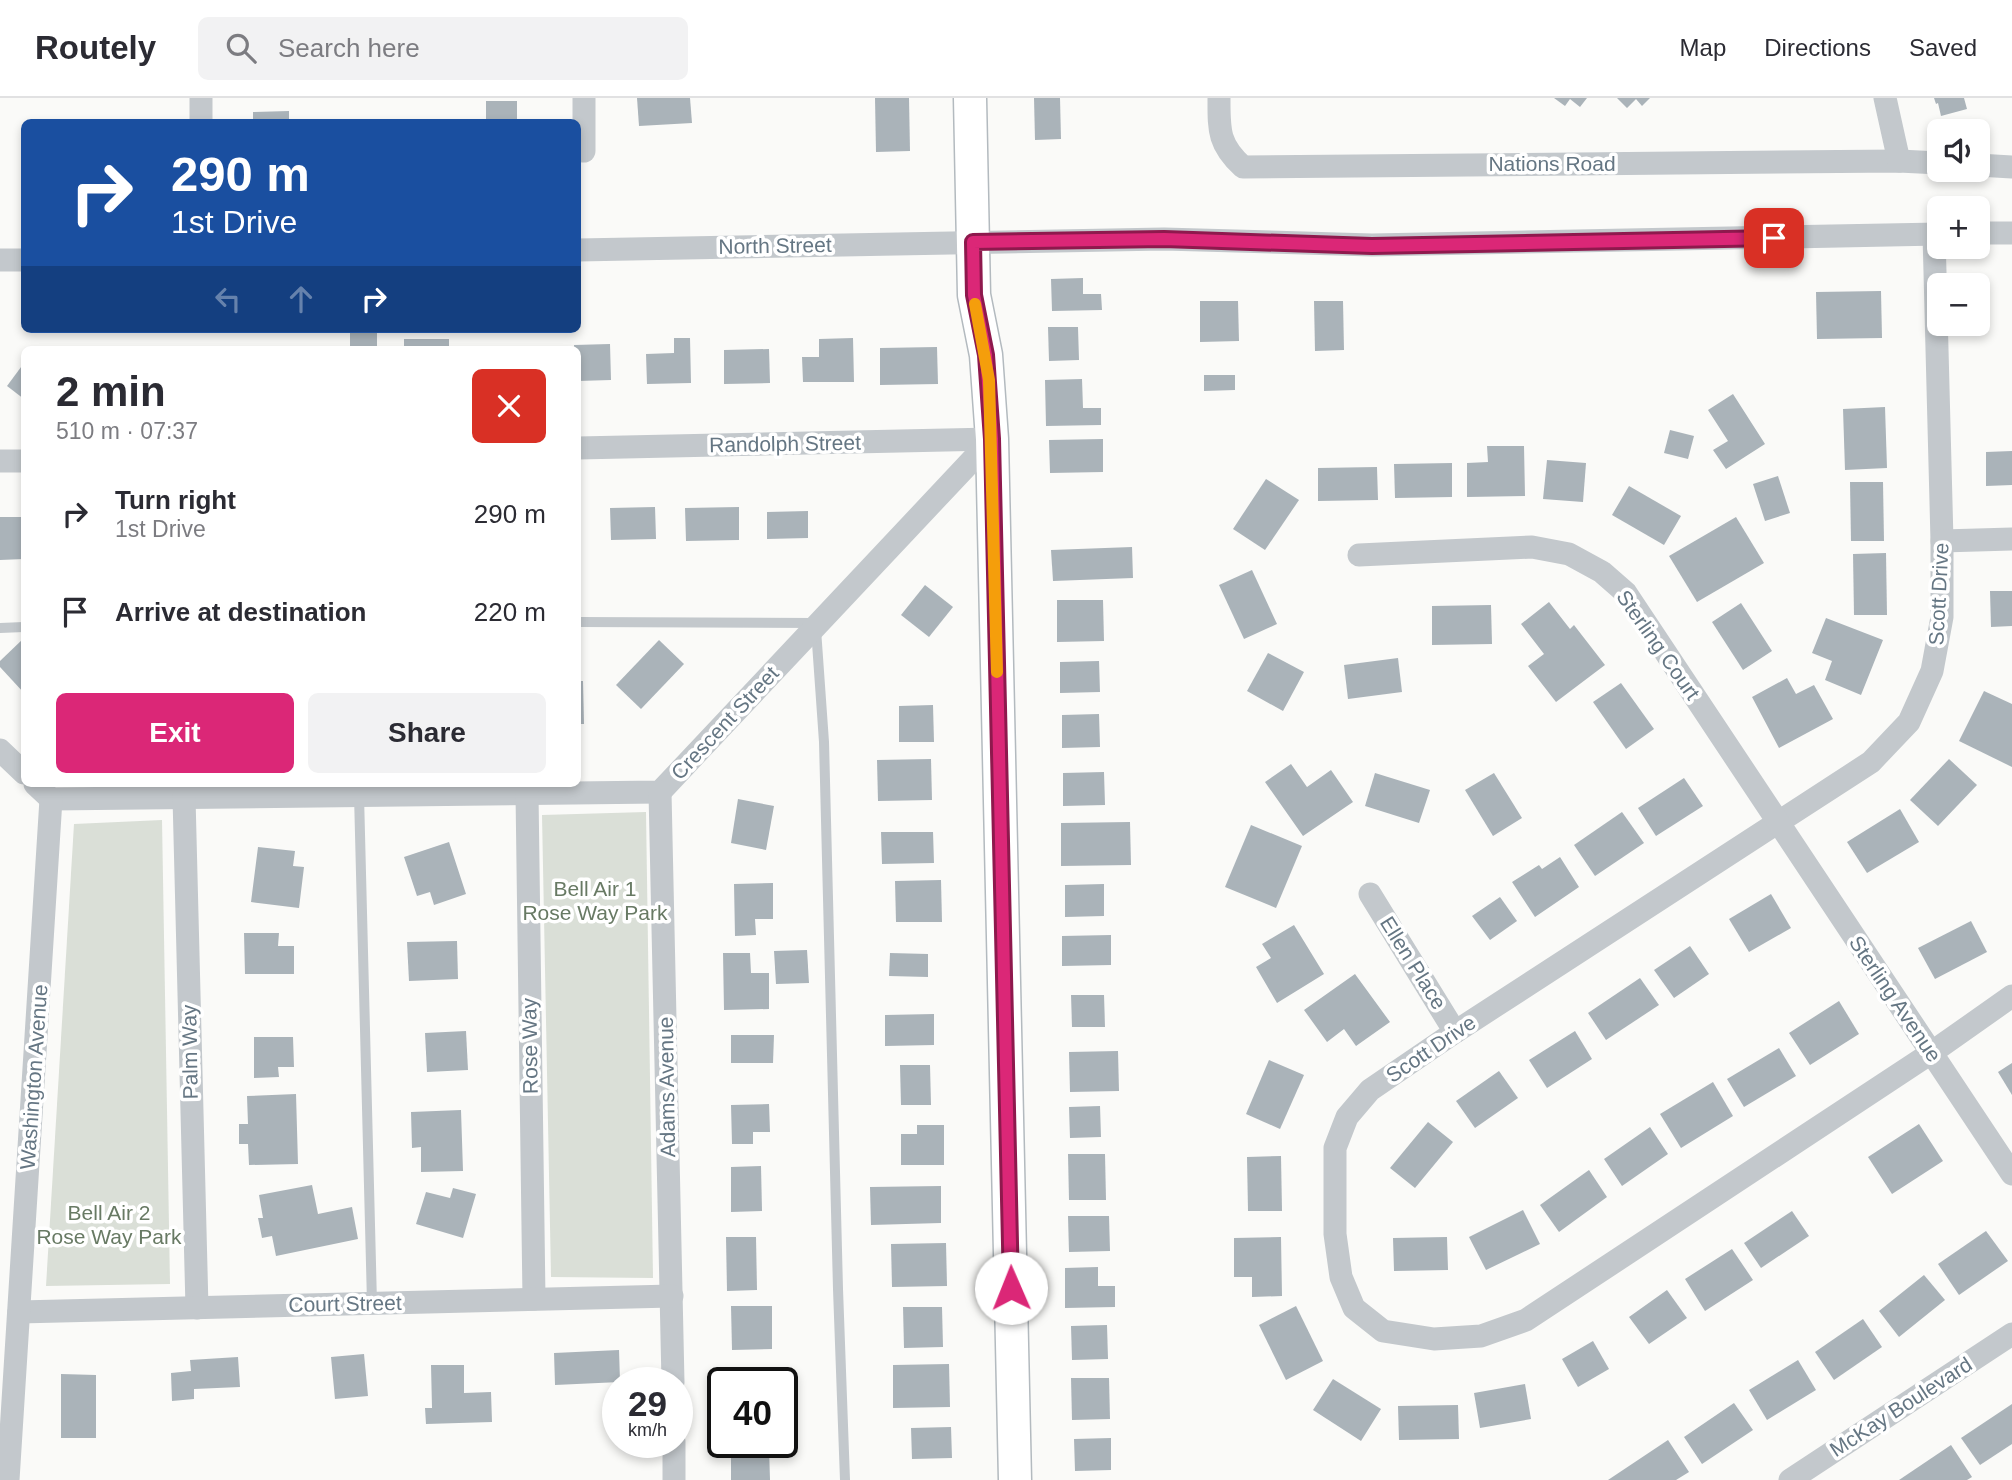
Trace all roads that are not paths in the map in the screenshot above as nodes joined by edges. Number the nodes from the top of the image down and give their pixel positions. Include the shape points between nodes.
1 (201, 98) edge
2 (583, 98) edge
3 (970, 98) edge
4 (1219, 98) edge
5 (1885, 98) edge
6 (201, 119) edge
7 (584, 151) dead end
8 (1899, 161) junction
9 (1927, 162) edge
10 (1990, 166) edge
11 (2012, 167) edge
12 (1990, 233) edge
13 (2012, 233) edge
14 (1927, 234) edge
15 (973, 242) junction
16 (581, 250) edge
17 (1937, 259) edge
18 (0, 260) edge
19 (21, 260) edge
20 (992, 439) junction
21 (581, 448) edge
22 (0, 461) edge
23 (21, 461) edge
24 (2012, 539) edge
25 (1942, 541) junction
26 (1359, 555) dead end
27 (581, 622) edge
28 (817, 625) junction
29 (21, 627) edge
30 (0, 628) edge
31 (0, 750) edge
32 (21, 770) edge
33 (43, 792) edge
34 (660, 792) junction
35 (527, 793) junction
36 (359, 795) junction
37 (184, 797) junction
38 (1779, 824) junction
39 (1370, 894) dead end
40 (2012, 996) edge
41 (1455, 1032) junction
42 (1931, 1054) junction
43 (2012, 1174) edge
44 (672, 1296) junction
45 (534, 1299) junction
46 (372, 1303) junction
47 (197, 1308) junction
48 (19, 1312) junction
49 (2012, 1334) edge
50 (673, 1367) edge
51 (674, 1458) edge
52 (8, 1480) edge
53 (674, 1480) edge
54 (845, 1480) edge
55 (1015, 1480) edge
56 (1790, 1480) edge

1 - 6 street
2 - 7 street
3 - 15 street
4 - 8 street, Nations Road via 1219,126 1227,152 1243,167
5 - 8 street
8 - 9 street, Nations Road
10 - 11 street
12 - 13 street
14 - 15 street, North Street via 1372,246 1164,239
15 - 16 street, North Street
15 - 20 street via 974,295 986,355
17 - 25 street, Scott Drive
18 - 19 street
20 - 21 street, Randolph Street
20 - 28 street, Crescent Street
20 - 55 street
22 - 23 street
24 - 25 street
25 - 38 street, Scott Drive via 1942,617 1932,671 1909,722 1871,762
26 - 38 street, Sterling Court via 1532,547 1569,554 1602,572 1626,593
27 - 28 lane
28 - 34 street, Crescent Street
28 - 54 lane
29 - 30 lane
31 - 32 street
33 - 37 street, Crescent Street
33 - 48 street, Washington Avenue
34 - 35 street, Crescent Street
34 - 44 street, Adams Avenue
35 - 36 street, Crescent Street
35 - 45 street, Rose Way
36 - 37 street, Crescent Street
36 - 46 lane
37 - 47 street, Palm Way
38 - 41 street, Scott Drive
38 - 42 street, Sterling Avenue
39 - 41 street, Ellen Place
40 - 42 street, Scott Drive
41 - 42 street, Scott Drive via 1370,1090 1347,1117 1335,1148 1340,1277 1354,1308 1383,1331 1433,1339 1481,1336 1526,1320
42 - 43 street, Sterling Avenue
44 - 45 street, Court Street
44 - 50 street, Adams Avenue
45 - 46 street, Court Street
46 - 47 street, Court Street
47 - 48 street, Court Street
48 - 52 street, Washington Avenue
49 - 56 street, McKay Boulevard
51 - 53 street

